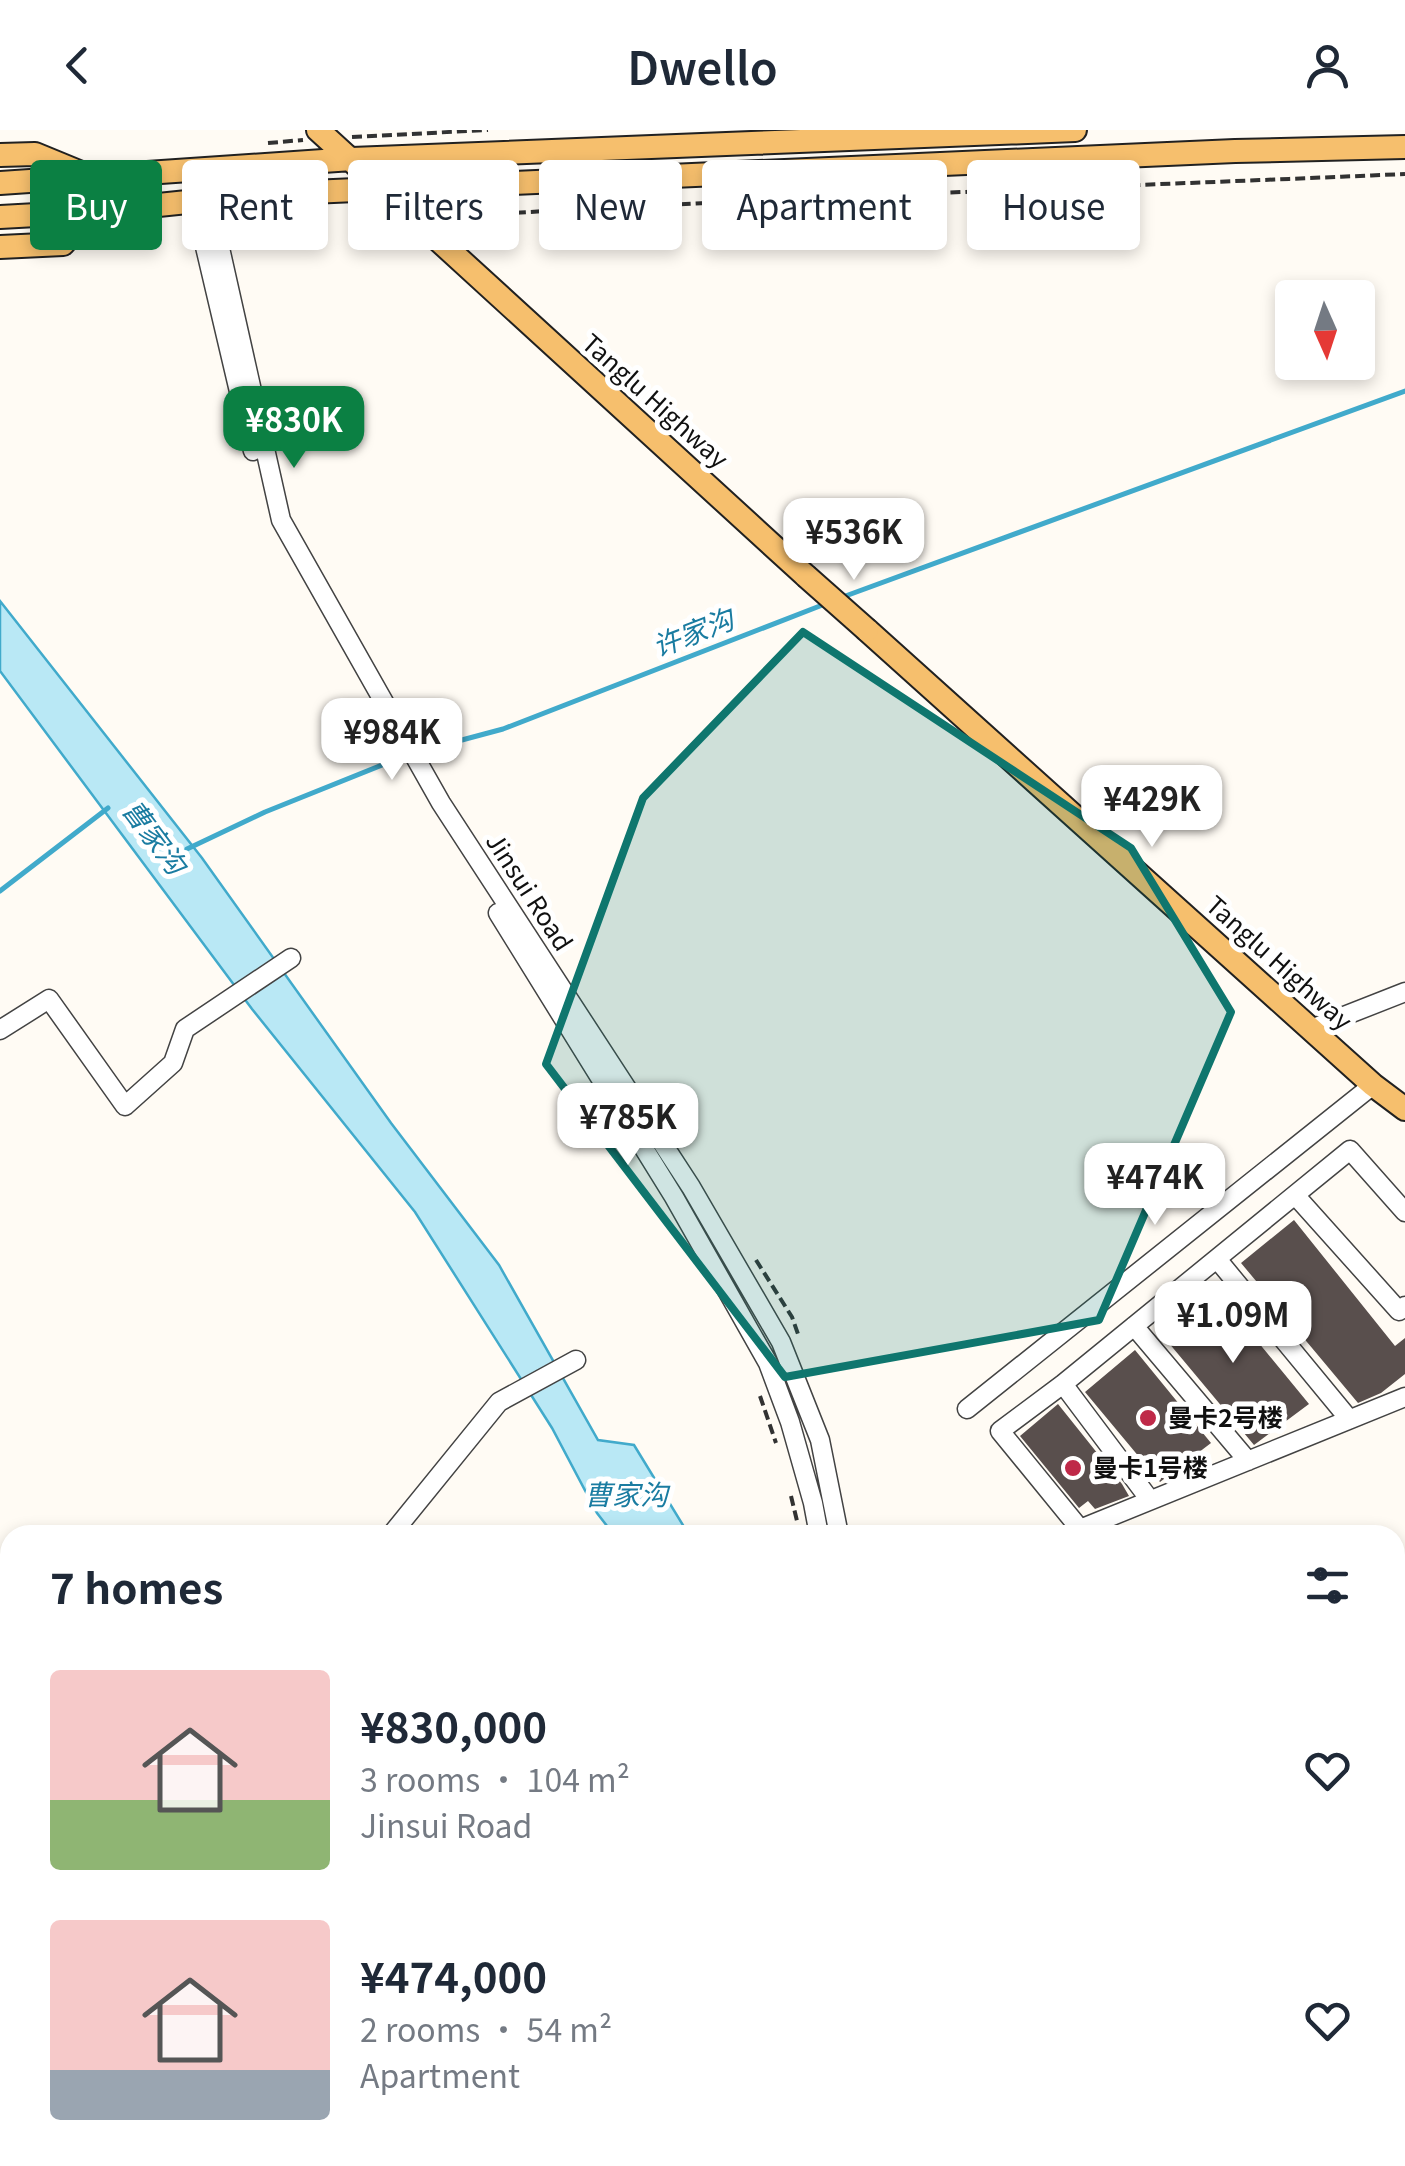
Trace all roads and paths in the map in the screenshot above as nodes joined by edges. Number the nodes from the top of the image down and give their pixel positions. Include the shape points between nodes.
1 (318, 130) edge
2 (1075, 130) edge
3 (1234, 140) edge
4 (1271, 140) edge
5 (1405, 147) edge
6 (0, 155) edge
7 (352, 159) junction
8 (50, 160) edge
9 (162, 173) edge
10 (1405, 174) edge
11 (30, 181) edge
12 (519, 181) edge
13 (0, 183) edge
14 (519, 213) edge
15 (30, 215) edge
16 (0, 217) edge
17 (30, 246) edge
18 (0, 247) edge
19 (212, 250) edge
20 (446, 250) edge
21 (436, 805) junction
22 (291, 958) dead end
23 (1405, 992) edge
24 (1311, 1029) junction
25 (0, 1030) edge
26 (1373, 1085) junction
27 (1405, 1109) edge
28 (1294, 1195) junction
29 (1405, 1212) edge
30 (1217, 1259) junction
31 (1405, 1306) edge
32 (1134, 1326) junction
33 (576, 1360) dead end
34 (1063, 1384) junction
35 (756, 1386) dead end
36 (1405, 1396) edge
37 (967, 1409) dead end
38 (1349, 1419) junction
39 (779, 1451) dead end
40 (1248, 1460) junction
41 (788, 1484) dead end
42 (1150, 1500) junction
43 (399, 1525) edge
44 (798, 1525) edge
45 (816, 1525) edge
46 (837, 1525) edge
47 (1077, 1525) edge
48 (1090, 1525) edge

1 - 7 main road, Tanglu Highway
2 - 7 main road
3 - 4 main road
3 - 12 main road
4 - 5 main road
6 - 8 main road
7 - 9 main road
10 - 14 path
11 - 13 main road
15 - 16 main road
17 - 18 main road
19 - 21 street, Jinsui Road via 271,526
20 - 24 main road, Tanglu Highway, bridge
21 - 45 street, Jinsui Road via 768,1363
21 - 46 street, Jinsui Road via 691,1186 781,1342 820,1440
22 - 25 street via 185,1029 173,1063 125,1106 49,999
23 - 24 street
24 - 26 main road, Tanglu Highway
26 - 27 main road, Tanglu Highway
26 - 37 street
28 - 29 street via 1350,1150
28 - 30 street
28 - 31 street via 1399,1311
30 - 32 street
30 - 38 street
32 - 34 street
32 - 40 street
33 - 43 street via 498,1402
34 - 42 street
34 - 47 street via 1000,1431
35 - 39 path
36 - 38 street
38 - 40 street
40 - 42 street
41 - 44 path
42 - 48 street

